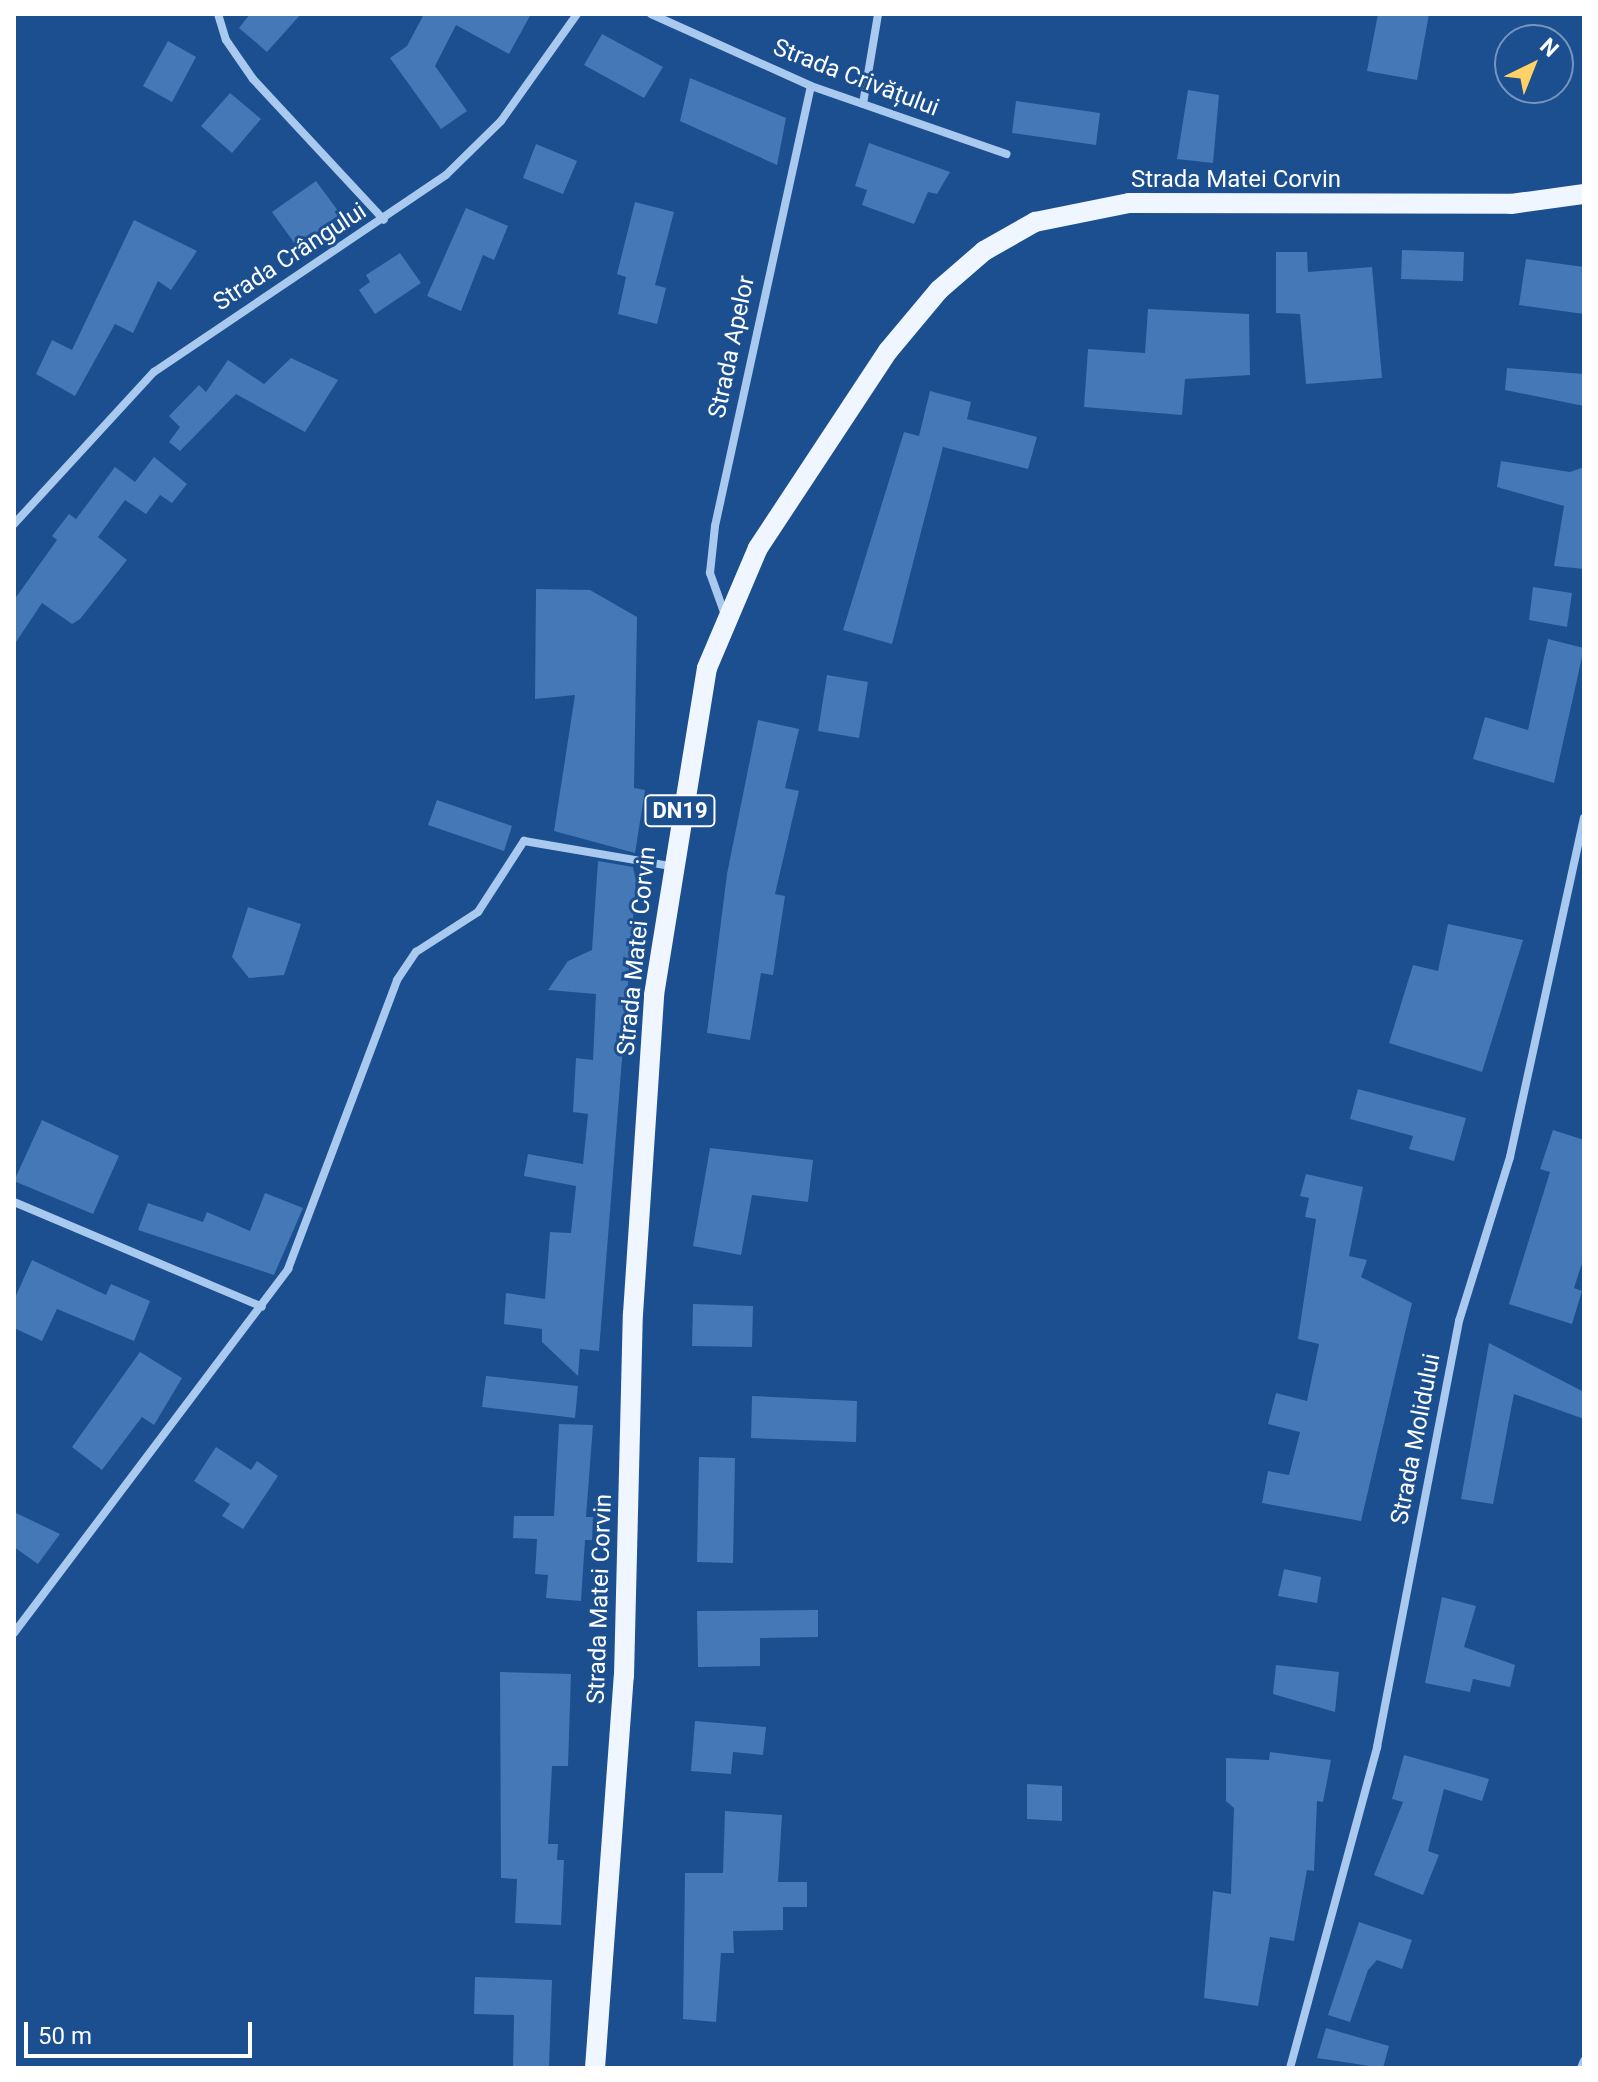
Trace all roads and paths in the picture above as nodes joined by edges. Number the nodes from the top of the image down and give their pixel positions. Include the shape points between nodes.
1 (218, 14) edge
2 (577, 14) edge
3 (651, 14) edge
4 (878, 14) edge
5 (811, 86) junction
6 (863, 104) junction
7 (1006, 154) dead end
8 (1584, 194) edge
9 (384, 220) junction
10 (14, 524) edge
11 (725, 615) junction
12 (1584, 818) edge
13 (671, 866) junction
14 (14, 1202) edge
15 (262, 1307) junction
16 (14, 1633) edge
17 (1584, 2061) edge
18 (595, 2068) edge
19 (1290, 2068) edge
20 (1581, 2068) edge

1 - 9 street via 226,40 253,79
2 - 9 street, Strada Crângului via 501,121
3 - 5 street, Strada Crivățului
4 - 6 street
5 - 6 street, Strada Crivățului
5 - 11 street, Strada Apelor via 715,526 710,573
6 - 7 street, Strada Crivățului
8 - 11 main road, Strada Matei Corvin / DN19 via 1511,204 1129,203 1035,222 984,251 939,290 888,351 758,548
9 - 10 street, Strada Crângului via 154,372
11 - 13 main road, Strada Matei Corvin / DN19 via 707,668
12 - 19 street, Strada Molidului via 1510,1157 1459,1321 1377,1747
13 - 15 street via 524,841 478,912 416,952 397,980 307,1231
13 - 18 main road, Strada Matei Corvin / DN19 via 654,995 633,1314 625,1660
14 - 15 street
15 - 16 street
17 - 20 street

